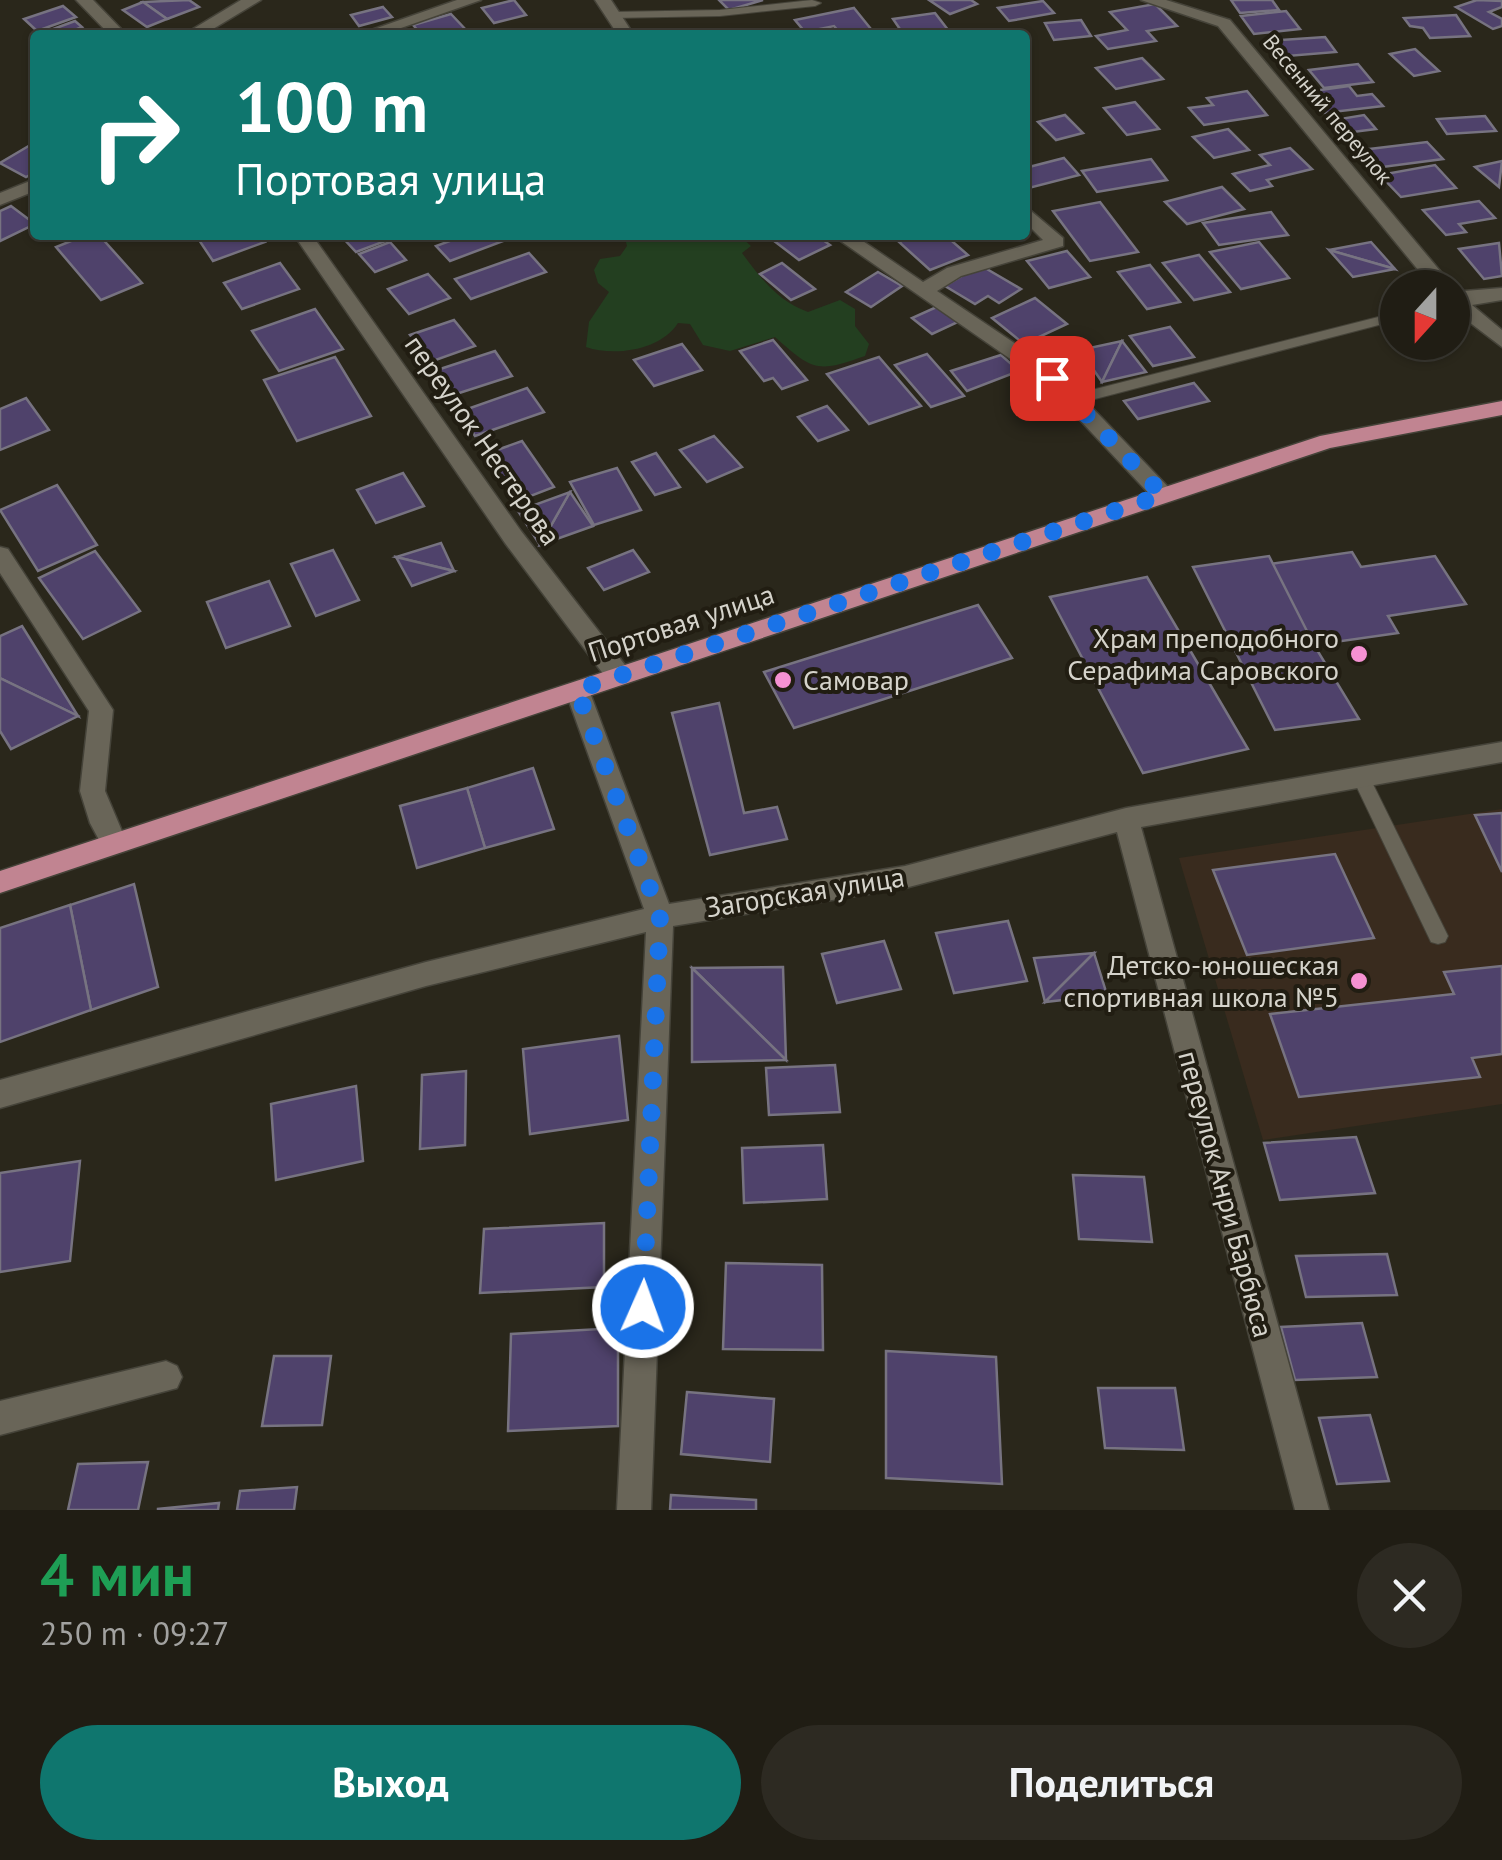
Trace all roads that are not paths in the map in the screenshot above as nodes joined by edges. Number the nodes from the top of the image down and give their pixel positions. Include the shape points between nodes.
1 (84, 0) edge
2 (253, 0) edge
3 (473, 0) edge
4 (1149, 0) edge
5 (1212, 0) edge
6 (816, 3) dead end
7 (607, 7) edge
8 (1224, 23) junction
9 (114, 30) edge
10 (201, 30) edge
11 (380, 30) edge
12 (623, 30) edge
13 (30, 186) edge
14 (0, 200) edge
15 (1030, 217) edge
16 (306, 240) edge
17 (849, 240) edge
18 (1429, 270) edge
19 (924, 290) junction
20 (1502, 294) edge
21 (1470, 296) edge
22 (1470, 313) edge
23 (1380, 321) edge
24 (1502, 340) edge
25 (1072, 400) junction
26 (1502, 408) edge
27 (1163, 495) junction
28 (0, 555) edge
29 (619, 676) junction
30 (577, 690) junction
31 (1502, 752) edge
32 (1360, 775) junction
33 (1126, 819) junction
34 (114, 843) junction
35 (0, 882) edge
36 (660, 916) junction
37 (1438, 936) dead end
38 (0, 1094) edge
39 (166, 1377) dead end
40 (0, 1418) edge
41 (634, 1510) edge
42 (1312, 1510) edge

1 - 9 street
2 - 10 street
3 - 11 street
4 - 8 street, Весенний переулок
5 - 8 street
6 - 7 lane via 720,13
7 - 12 street
8 - 18 street, Весенний переулок
13 - 14 street
15 - 19 street via 1056,242 954,272
16 - 29 street, переулок Нестерова via 513,537
17 - 19 street
19 - 25 street via 1052,378
20 - 21 street
22 - 24 street, Весенний переулок
23 - 25 lane
25 - 27 street
26 - 27 main road, Портовая улица via 1327,440
27 - 29 main road, Портовая улица
28 - 34 street via 100,710 91,784 94,812
29 - 30 main road, Портовая улица
30 - 34 main road, Портовая улица
30 - 36 street
31 - 32 street, Загорская улица
32 - 33 street, Загорская улица
32 - 37 lane
33 - 36 street, Загорская улица via 905,877
33 - 42 street, переулок Анри Барбюса
34 - 35 main road, Портовая улица
36 - 38 street, Загорская улица
36 - 41 street
39 - 40 street

